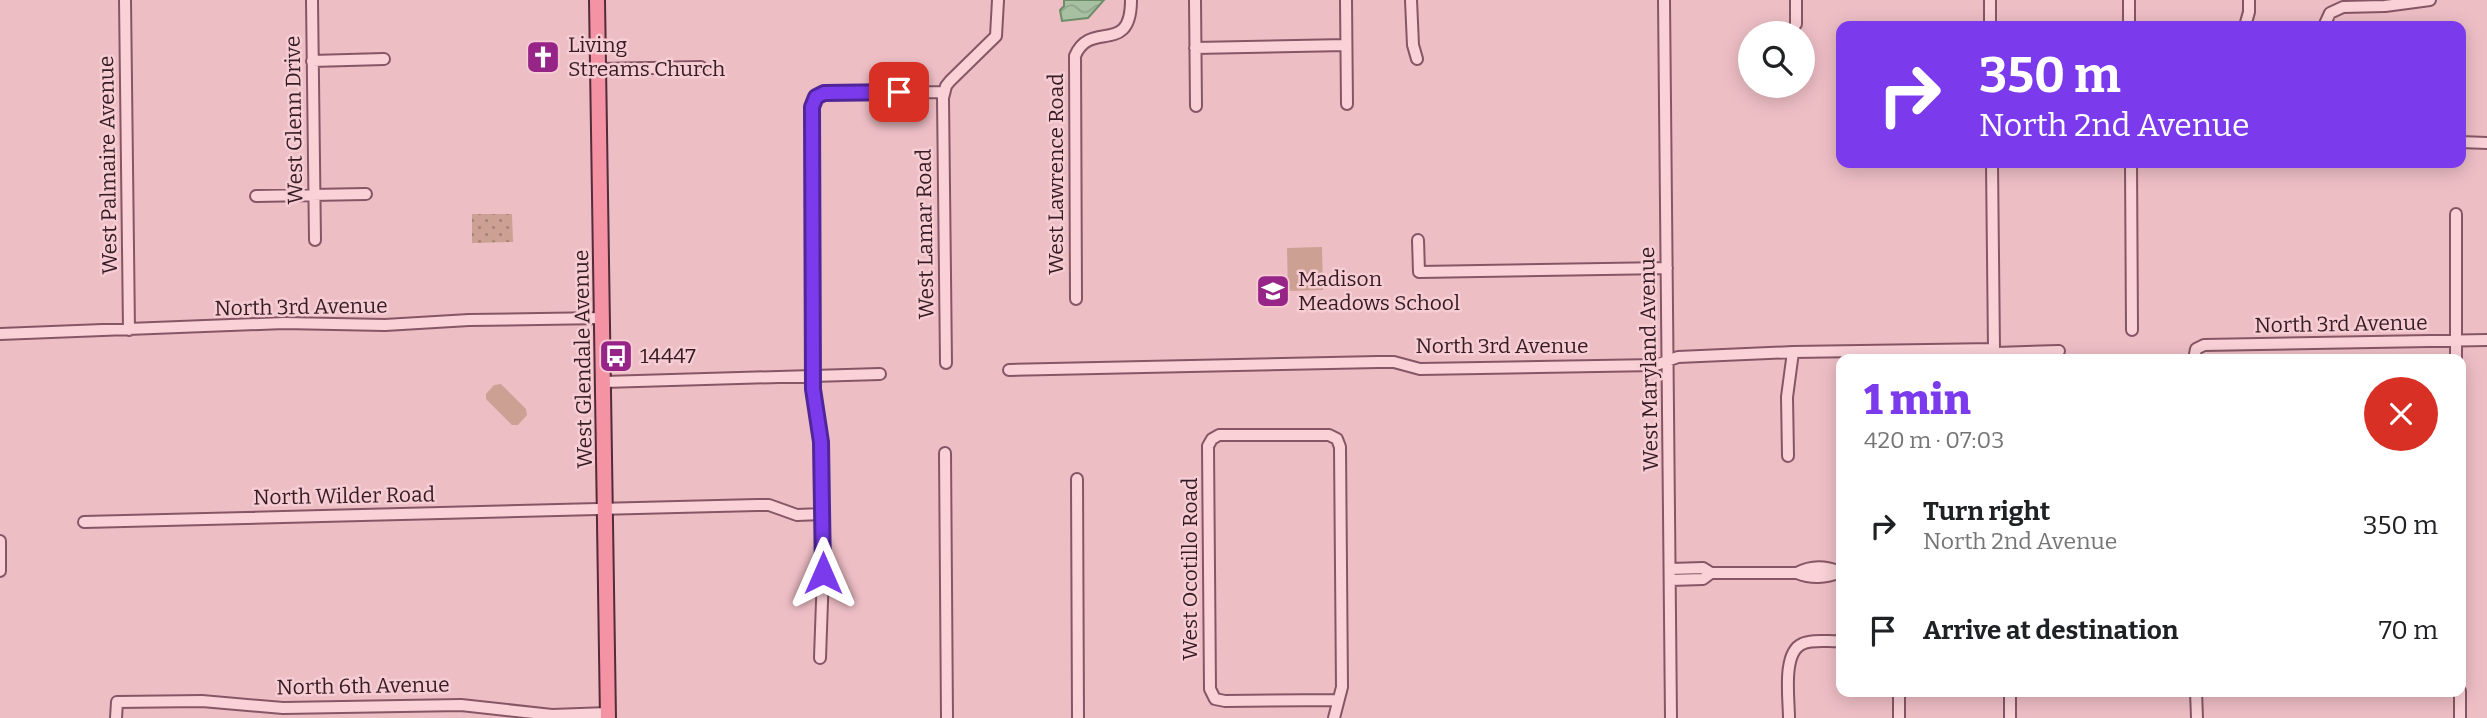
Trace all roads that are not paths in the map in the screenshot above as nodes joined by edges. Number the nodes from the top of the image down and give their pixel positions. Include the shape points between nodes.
1 (125, 0) edge
2 (312, 0) edge
3 (597, 0) edge
4 (998, 0) edge
5 (1131, 0) edge
6 (1195, 0) edge
7 (1346, 0) edge
8 (1411, 0) edge
9 (1664, 0) edge
10 (1796, 0) edge
11 (1990, 0) edge
12 (2129, 0) edge
13 (2249, 0) edge
14 (2430, 0) edge
15 (1796, 21) edge
16 (1990, 21) edge
17 (2129, 21) edge
18 (2246, 21) edge
19 (2326, 21) edge
20 (1346, 45) junction
21 (1195, 48) junction
22 (384, 59) dead end
23 (1418, 59) dead end
24 (312, 61) junction
25 (701, 67) dead end
26 (598, 69) junction
27 (944, 92) junction
28 (1347, 104) dead end
29 (1196, 106) dead end
30 (2466, 142) edge
31 (2487, 143) edge
32 (1992, 168) edge
33 (2131, 168) edge
34 (315, 194) junction
35 (366, 194) dead end
36 (256, 196) dead end
37 (2456, 214) dead end
38 (316, 240) dead end
39 (1418, 240) dead end
40 (1667, 268) junction
41 (1076, 299) dead end
42 (603, 318) junction
43 (129, 330) junction
44 (2132, 330) dead end
45 (0, 334) edge
46 (2487, 340) edge
47 (2456, 341) junction
48 (2059, 351) dead end
49 (1793, 352) junction
50 (1996, 353) edge
51 (1862, 354) edge
52 (1946, 354) edge
53 (2195, 354) edge
54 (2456, 354) edge
55 (1668, 360) junction
56 (946, 363) dead end
57 (1009, 370) dead end
58 (880, 374) dead end
59 (813, 376) junction
60 (604, 382) junction
61 (945, 453) dead end
62 (1788, 456) dead end
63 (1077, 479) dead end
64 (606, 508) junction
65 (822, 514) junction
66 (84, 522) dead end
67 (0, 541) edge
68 (1836, 570) edge
69 (0, 571) edge
70 (1670, 574) junction
71 (1836, 641) edge
72 (820, 658) dead end
73 (1899, 697) edge
74 (2010, 697) edge
75 (2196, 697) edge
76 (2460, 697) edge
77 (1338, 700) junction
78 (608, 716) edge
79 (116, 718) edge
80 (947, 718) edge
81 (1078, 718) edge
82 (1334, 718) edge
83 (1671, 718) edge
84 (1789, 718) edge
85 (1899, 718) edge
86 (2010, 718) edge
87 (2197, 718) edge
88 (2460, 718) edge

1 - 43 street, West Palmaire Avenue
2 - 24 street, West Glenn Drive
3 - 26 main road, West Glendale Avenue
4 - 27 street via 996,36
5 - 41 street, West Lawrence Road via 1125,28 1083,42 1075,56
6 - 21 street
7 - 20 street
8 - 23 street
9 - 40 street, West Maryland Avenue
10 - 15 street
11 - 16 street
12 - 17 street
13 - 18 street
14 - 19 street via 2343,7 2330,13
20 - 21 street
20 - 28 street
21 - 29 street
22 - 24 street
24 - 34 street, West Glenn Drive
25 - 26 street
26 - 42 main road, West Glendale Avenue
27 - 56 street, West Lamar Road
27 - 59 street via 824,93 816,97 812,107
30 - 31 street
32 - 50 street
33 - 44 street
34 - 35 street
34 - 36 street
34 - 38 street, West Glenn Drive
37 - 47 street
39 - 40 street via 1419,272
40 - 55 street, West Maryland Avenue
42 - 43 street, North 3rd Avenue
42 - 60 main road, West Glendale Avenue
43 - 45 street, North 3rd Avenue
46 - 47 street, North 3rd Avenue
47 - 53 street, North 3rd Avenue via 2204,345
47 - 54 street
48 - 50 street, North 3rd Avenue
49 - 51 street, North 3rd Avenue
49 - 55 street, North 3rd Avenue
49 - 62 street via 1787,400
50 - 52 street, North 3rd Avenue
55 - 57 street, North 3rd Avenue via 1656,365 1420,369 1389,362
55 - 70 street, West Maryland Avenue
58 - 59 street
59 - 60 street
59 - 65 street via 821,442
60 - 64 main road, West Glendale Avenue
61 - 80 street
63 - 81 street
64 - 65 street, North Wilder Road via 769,505 797,515
64 - 66 street, North Wilder Road
64 - 78 main road, West Glendale Avenue
65 - 72 street
67 - 69 street
68 - 70 street via 1711,573 1703,568
70 - 83 street, West Maryland Avenue
71 - 84 street via 1797,646 1789,660
73 - 85 street
74 - 86 street
75 - 87 street
76 - 88 street
77 - 77 street, West Ocotillo Road via 1342,687 1337,439 1329,435 1219,435 1208,446 1210,690 1215,699 1225,701
77 - 82 street
78 - 79 street, North 6th Avenue via 461,705 283,708 202,701 117,702

